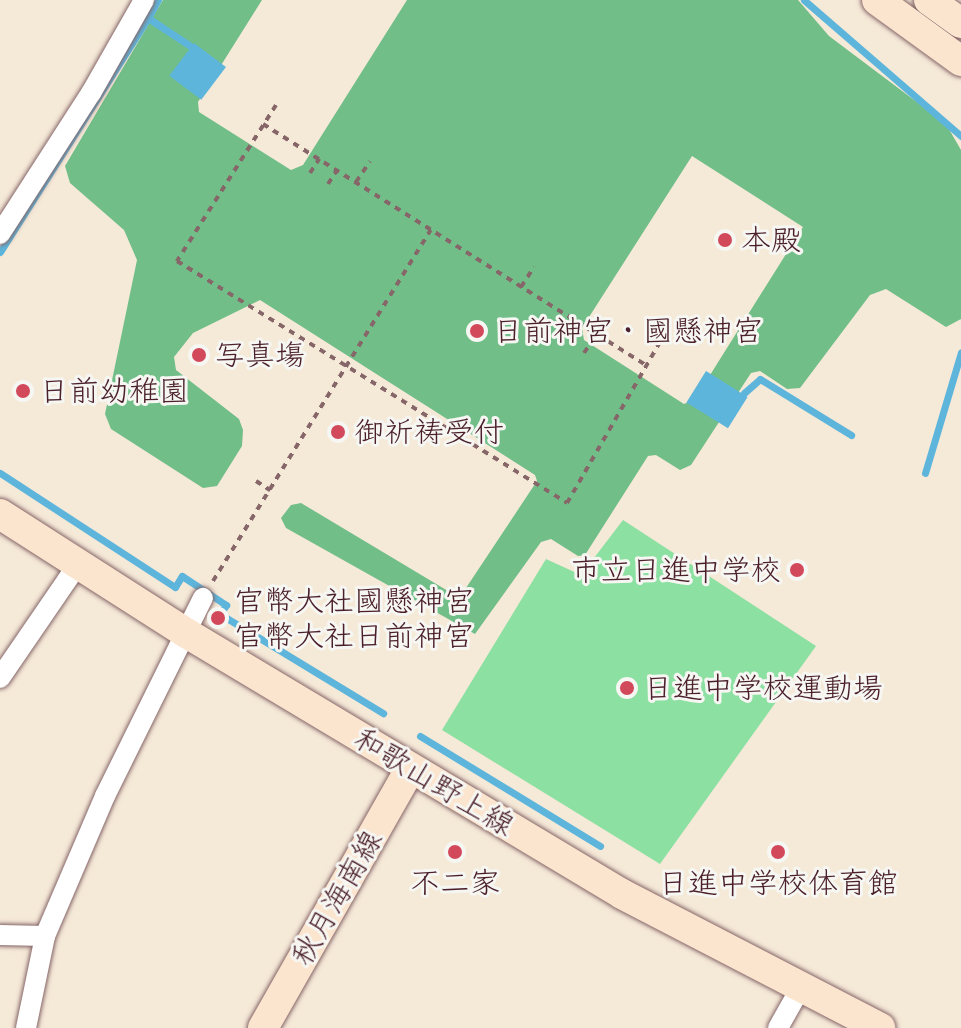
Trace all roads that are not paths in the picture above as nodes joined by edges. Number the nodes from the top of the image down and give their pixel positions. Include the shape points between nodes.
1 (144, 0) edge
2 (877, 0) edge
3 (929, 0) edge
4 (960, 21) edge
5 (961, 61) edge
6 (0, 234) edge
7 (0, 514) edge
8 (78, 564) junction
9 (207, 592) road end
10 (188, 634) junction
11 (0, 678) edge
12 (410, 769) junction
13 (0, 935) edge
14 (45, 936) junction
15 (801, 987) junction
16 (26, 1028) edge
17 (263, 1028) edge
18 (778, 1028) edge
19 (880, 1028) edge

1 - 6 street
2 - 5 main road
3 - 4 main road
7 - 8 main road, 和歌山野上線
8 - 10 main road, 和歌山野上線
8 - 11 street
9 - 10 street
10 - 12 main road, 和歌山野上線
10 - 14 street via 105,796
12 - 15 main road, 和歌山野上線 via 622,894
12 - 17 main road, 秋月海南線
13 - 14 street
14 - 16 street
15 - 18 street
15 - 19 main road, 和歌山野上線

